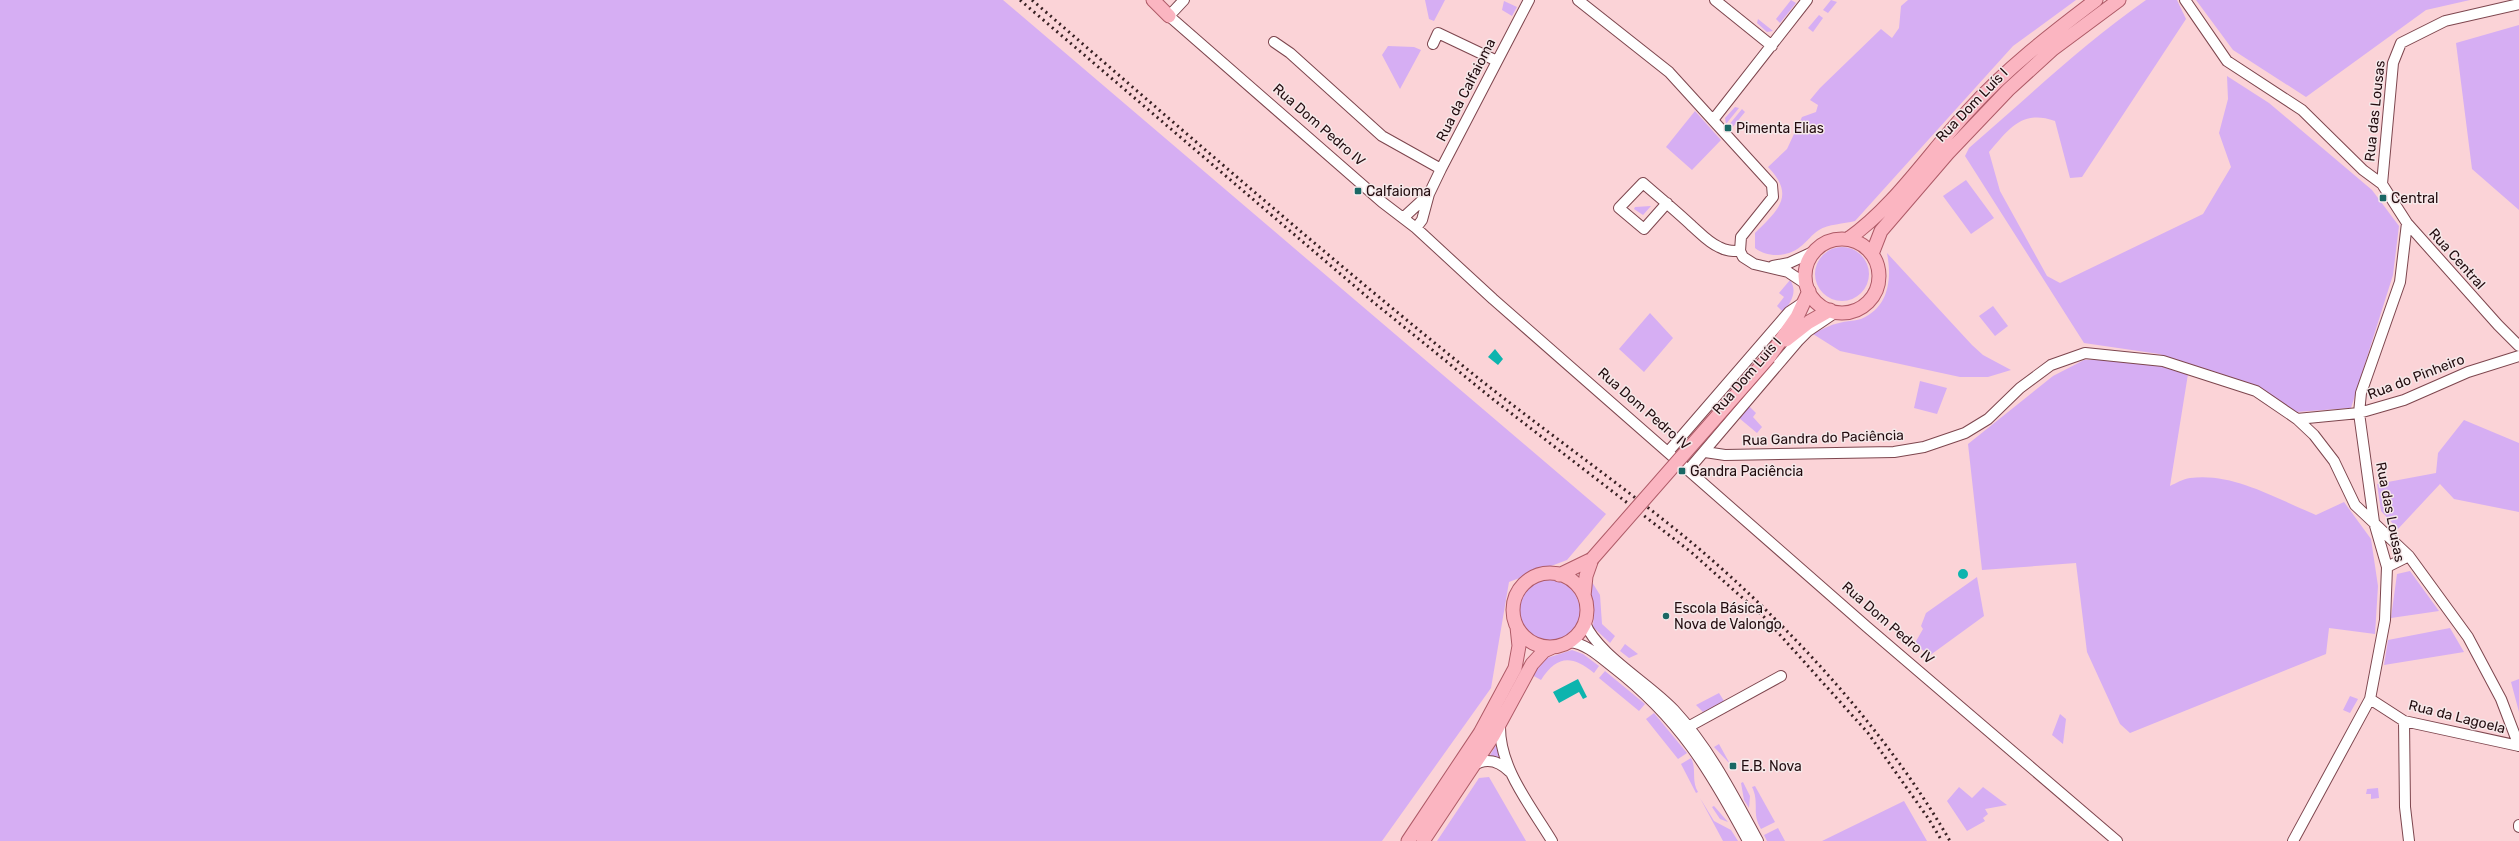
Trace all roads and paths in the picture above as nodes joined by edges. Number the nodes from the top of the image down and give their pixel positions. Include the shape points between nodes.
1 (1153, 0) edge
2 (1184, 0) edge
3 (1529, 0) edge
4 (1578, 0) edge
5 (1714, 0) edge
6 (1807, 0) edge
7 (2096, 0) edge
8 (2119, 0) edge
9 (2185, 0) edge
10 (2519, 4) edge
11 (1169, 16) junction
12 (1274, 42) dead end
13 (1433, 44) dead end
14 (1772, 46) junction
15 (1497, 61) junction
16 (1713, 120) junction
17 (1441, 168) junction
18 (2382, 184) junction
19 (1429, 194) junction
20 (1667, 203) junction
21 (1404, 218) junction
22 (2407, 222) junction
23 (1416, 228) junction
24 (1848, 240) junction
25 (1740, 251) junction
26 (1815, 251) junction
27 (1872, 254) junction
28 (1771, 266) junction
29 (1806, 292) junction
30 (1833, 311) junction
31 (1778, 346) junction
32 (2519, 346) edge
33 (2519, 356) edge
34 (2359, 413) junction
35 (2296, 419) junction
36 (1668, 452) junction
37 (1705, 452) junction
38 (1689, 469) junction
39 (2374, 522) junction
40 (2410, 556) junction
41 (1592, 559) junction
42 (2386, 567) junction
43 (1559, 575) junction
44 (1584, 596) junction
45 (1585, 623) junction
46 (1517, 627) junction
47 (1570, 642) junction
48 (1553, 647) junction
49 (1781, 676) dead end
50 (2370, 699) junction
51 (2404, 721) junction
52 (1500, 725) junction
53 (1688, 727) junction
54 (1475, 740) junction
55 (2519, 746) edge
56 (1485, 757) junction
57 (1511, 773) junction
58 (1408, 841) edge
59 (1423, 841) edge
60 (1552, 841) edge
61 (1748, 841) edge
62 (1758, 841) edge
63 (2117, 841) edge
64 (2293, 841) edge
65 (2409, 841) edge

1 - 11 main road, Rua Dom Pedro IV
2 - 11 street
3 - 15 street, Rua da Calfaioma
4 - 16 street via 1669,72
5 - 14 street
6 - 14 street
7 - 24 main road, Rua Dom Luís I via 2050,35 1985,95 1871,222
8 - 27 main road, Rua Dom Luís I via 2053,49 2008,90 1881,231
9 - 18 street via 2227,62 2302,110 2363,170
10 - 18 street, Rua das Lousas via 2445,21 2401,43 2393,63
11 - 21 street, Rua Dom Pedro IV
12 - 17 street via 1290,53 1382,136
13 - 15 street via 1438,33
14 - 16 street
15 - 17 street, Rua da Calfaioma
16 - 25 street via 1772,185 1773,197 1741,237
17 - 19 street, Rua da Calfaioma
18 - 22 street, Rua Central
19 - 21 street, Rua da Calfaioma
19 - 23 street, Rua da Calfaioma via 1422,220
20 - 20 street via 1644,229 1619,208 1643,183
20 - 25 street via 1717,246 1727,251
21 - 23 street, Rua Dom Pedro IV
22 - 32 street, Rua Central
22 - 34 street, Rua das Lousas via 2400,282 2361,393
23 - 36 street, Rua Dom Pedro IV
24 - 26 main road, Rua Dom Luís I via 1834,240
24 - 27 main road via 1862,245
25 - 28 street via 1754,264
26 - 28 street via 1789,263
26 - 29 main road, Rua Dom Luís I via 1806,270
27 - 30 main road, Rua Dom Luís I via 1879,274 1873,295 1857,309
28 - 29 street via 1788,272
29 - 30 main road
29 - 31 main road, Rua Dom Luís I
29 - 36 street, Rua Dom Luís I
30 - 31 main road, Rua Dom Luís I via 1808,322
30 - 37 street, Rua Dom Luís I via 1798,341
31 - 41 main road, Rua Dom Luís I, bridge
33 - 34 street, Rua do Pinheiro via 2468,372 2404,400
34 - 35 street, Rua do Pinheiro
34 - 39 street, Rua das Lousas
35 - 37 street, Rua Gandra do Paciência via 2256,391 2163,361 2085,353 2050,365 2020,388 1988,419 1965,433 1924,447 1894,452 1725,455
35 - 39 street, Rua Gandra do Paciência via 2314,434 2334,462 2355,506
36 - 38 street, Rua Dom Pedro IV
37 - 38 street, Rua Dom Luís I
38 - 63 street, Rua Dom Pedro IV via 1867,627
39 - 40 street, Rua Gandra do Paciência
39 - 42 street, Rua das Lousas
40 - 42 street
40 - 55 street, Rua Gandra do Paciência via 2468,637 2501,699
41 - 43 main road
41 - 44 main road via 1586,576
42 - 50 street, Rua das Lousas via 2385,620
43 - 44 main road via 1573,581
43 - 46 main road via 1538,575 1519,591 1514,602 1513,615
44 - 45 main road via 1588,612
45 - 47 main road via 1579,634
45 - 53 street via 1595,640 1657,693
46 - 48 main road via 1524,637 1534,644
46 - 54 main road via 1519,646 1515,668
47 - 48 main road
47 - 61 street via 1586,646 1646,694 1666,714 1706,766
48 - 52 main road via 1544,650 1532,664
49 - 53 street
50 - 51 street, Rua da Lagoela
50 - 64 street, Rua das Lousas
51 - 55 street, Rua da Lagoela
51 - 65 street via 2405,807
52 - 56 main road
52 - 57 street via 1501,745
53 - 62 street via 1712,759
54 - 56 street
54 - 58 main road
56 - 57 street
56 - 59 main road via 1473,766
57 - 60 street

